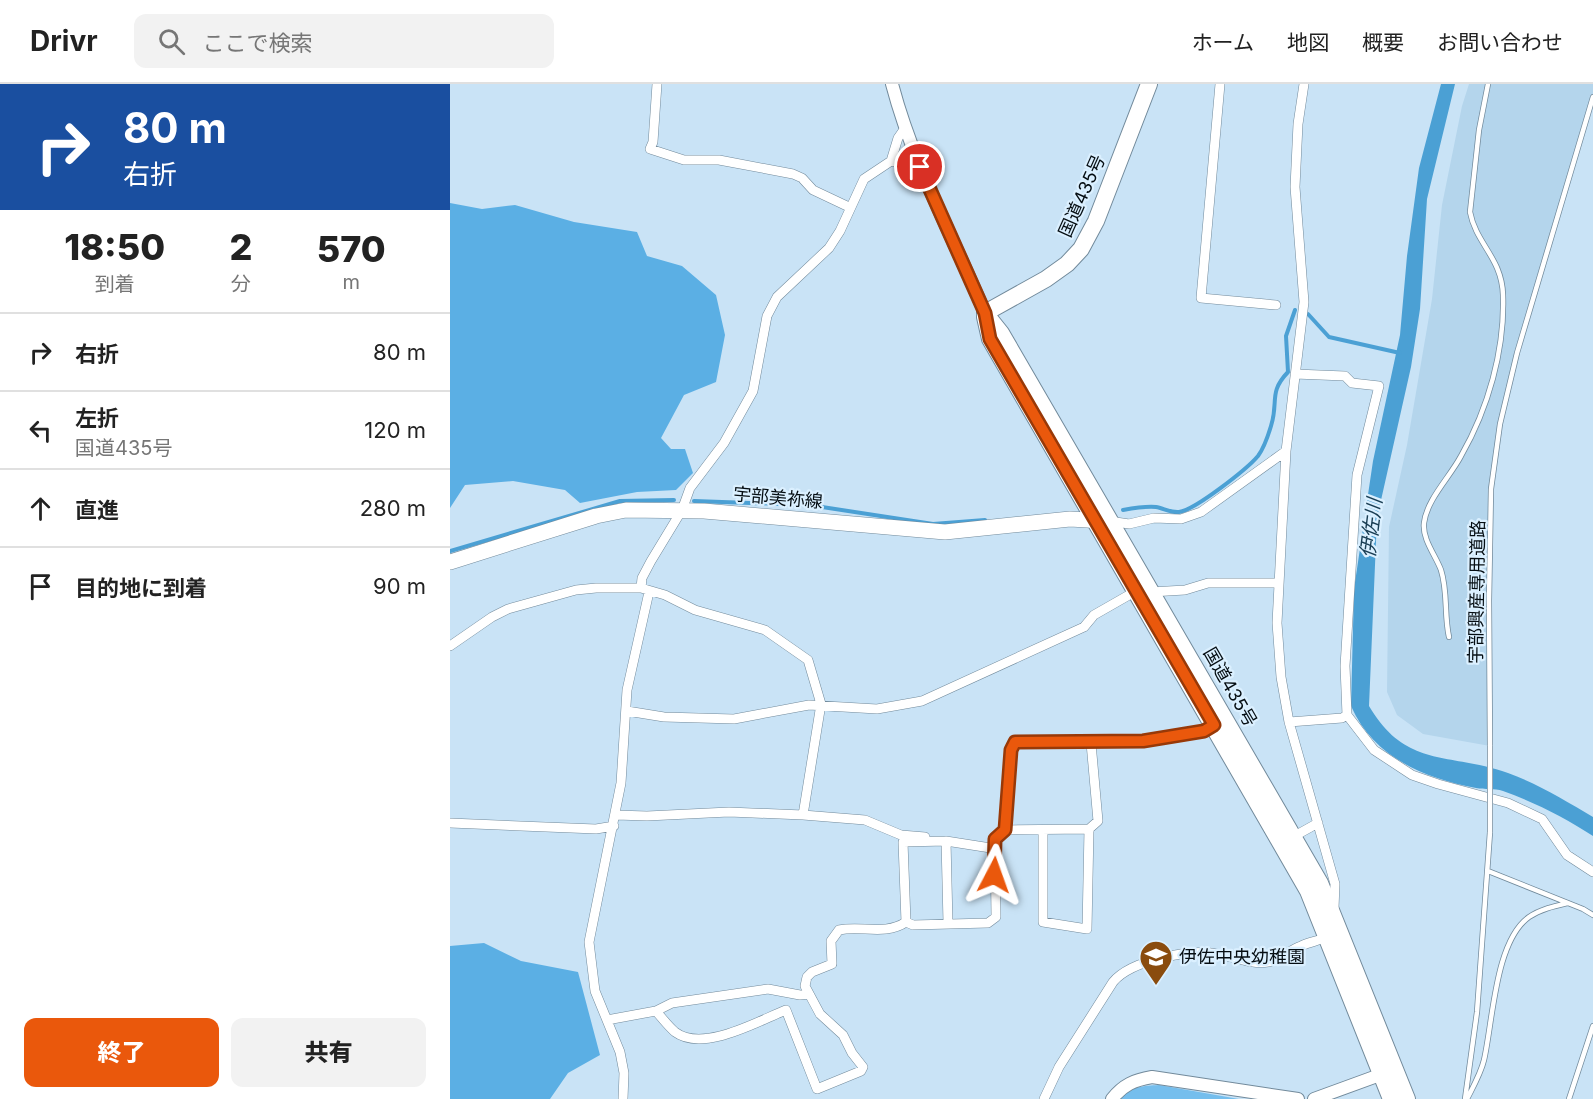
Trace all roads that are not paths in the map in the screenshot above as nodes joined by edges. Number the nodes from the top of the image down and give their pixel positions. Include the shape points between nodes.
1 (657, 84) edge
2 (892, 84) edge
3 (1149, 84) edge
4 (1220, 84) edge
5 (1304, 84) edge
6 (1488, 84) edge
7 (1593, 97) edge
8 (905, 129) junction
9 (891, 161) junction
10 (920, 167) junction
11 (849, 207) junction
12 (1276, 305) dead end
13 (985, 313) junction
14 (1295, 374) junction
15 (1286, 452) junction
16 (682, 510) junction
17 (1101, 520) junction
18 (450, 562) edge
19 (1279, 583) junction
20 (645, 590) junction
21 (1143, 592) junction
22 (1449, 637) dead end
23 (450, 646) edge
24 (821, 704) junction
25 (627, 711) junction
26 (1347, 715) junction
27 (1220, 722) junction
28 (1289, 722) junction
29 (1091, 743) junction
30 (616, 815) junction
31 (803, 815) junction
32 (450, 823) edge
33 (1318, 823) junction
34 (614, 826) junction
35 (1089, 829) junction
36 (1005, 830) junction
37 (1043, 830) junction
38 (1288, 840) junction
39 (946, 841) junction
40 (930, 842) junction
41 (997, 849) junction
42 (1488, 871) junction
43 (1593, 872) edge
44 (1569, 903) junction
45 (1333, 910) junction
46 (1593, 915) edge
47 (906, 922) junction
48 (948, 923) junction
49 (1327, 937) junction
50 (809, 994) junction
51 (656, 1011) junction
52 (607, 1020) junction
53 (1593, 1026) edge
54 (1388, 1072) junction
55 (623, 1099) edge
56 (1044, 1099) edge
57 (1112, 1099) edge
58 (1298, 1099) edge
59 (1314, 1099) edge
60 (1391, 1099) edge
61 (1407, 1099) edge
62 (1466, 1099) edge
63 (1569, 1099) edge

1 - 11 street via 650,149 684,160 719,159 793,174 813,190
2 - 8 street
3 - 13 highway, 国道435号 via 1096,221 1081,249 1046,279
4 - 12 street via 1202,298
5 - 14 street via 1294,188 1304,302
6 - 22 lane via 1470,212 1500,274 1503,294 1498,360 1462,456 1432,502 1424,522 1441,571
7 - 42 lane, 宇部興産専用道路, bridge via 1517,353 1500,424 1491,489
8 - 9 street
8 - 10 street
9 - 10 street
9 - 11 street via 864,179
10 - 13 street
11 - 16 street via 829,248 777,297 766,316 753,391 724,443 690,488
13 - 17 highway, 国道435号 via 990,339
14 - 15 street
14 - 26 street via 1346,376 1352,383 1379,386 1357,475 1345,666
15 - 17 street via 1201,512 1181,519 1154,518 1129,524
15 - 19 street
16 - 17 main road, 宇部美祢線 via 945,532 1070,519
16 - 18 main road, 宇部美祢線 via 626,510 596,516
16 - 20 street via 642,578
17 - 21 highway, 国道435号
19 - 21 street via 1208,583 1185,590
19 - 28 street via 1277,623
20 - 23 street via 576,590 508,609
20 - 24 street via 695,610 752,625 785,642 808,660
20 - 25 street via 628,681
21 - 24 street via 1094,615 1084,627 922,701 877,709
21 - 27 highway, 国道435号
24 - 25 street via 734,719 664,717
24 - 31 street
25 - 30 street
26 - 28 street
26 - 43 street via 1374,750 1412,775 1508,803 1542,819 1567,855
27 - 29 street via 1204,731 1143,741
27 - 38 highway, 国道435号
28 - 33 street
29 - 35 street via 1098,821
29 - 36 street via 1015,742 1011,750
30 - 31 street via 729,812
30 - 34 street
31 - 40 street via 865,820 901,835 925,837
32 - 34 street via 596,829
33 - 38 street
33 - 45 street via 1335,884
34 - 52 street via 590,942 595,991
35 - 37 street
35 - 37 street via 1087,929 1043,922
36 - 37 street
36 - 41 street via 995,839
38 - 45 highway, 国道435号
38 - 49 highway, 国道435号
39 - 40 street
39 - 41 street
39 - 48 street
40 - 47 street via 903,842
41 - 48 street via 996,917 988,923
42 - 44 lane
42 - 62 lane, 宇部興産専用道路
44 - 46 lane
44 - 62 lane via 1529,917 1509,943 1483,1064
45 - 54 highway, 国道435号
47 - 48 street
47 - 50 street via 876,931 839,930 831,941 832,964 807,977 805,986
49 - 54 highway, 国道435号
49 - 56 street via 1267,963 1203,952 1131,968 1113,982 1059,1067
50 - 51 street via 768,989 672,1003
50 - 51 street via 820,1014 843,1035 863,1067 817,1089 786,1010 718,1037 702,1039 674,1031
51 - 52 street
52 - 55 street via 620,1052
53 - 63 lane
54 - 59 street
54 - 60 highway, 国道435号
54 - 61 highway, 国道435号
57 - 58 street via 1135,1080 1152,1077

